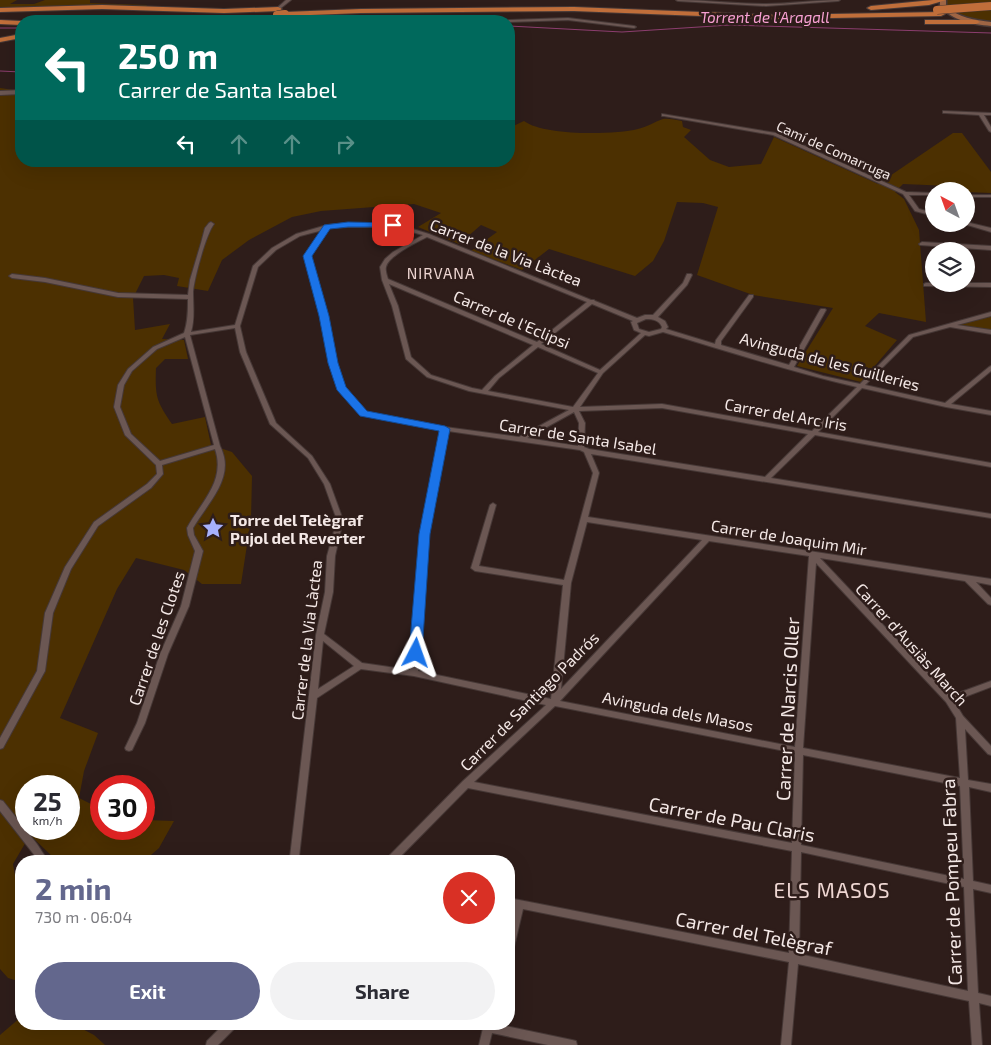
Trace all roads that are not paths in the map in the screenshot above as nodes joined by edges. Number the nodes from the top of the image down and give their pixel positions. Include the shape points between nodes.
1 (678, 0) edge
2 (796, 0) edge
3 (838, 0) edge
4 (943, 0) edge
5 (802, 4) junction
6 (991, 8) edge
7 (0, 10) edge
8 (726, 11) junction
9 (939, 12) junction
10 (282, 13) edge
11 (0, 14) edge
12 (74, 15) edge
13 (192, 15) edge
14 (245, 15) edge
15 (715, 15) junction
16 (515, 21) edge
17 (0, 22) edge
18 (976, 22) junction
19 (15, 23) edge
20 (991, 24) edge
21 (634, 27) dead end
22 (15, 37) edge
23 (0, 40) edge
24 (15, 92) edge
25 (0, 93) edge
26 (945, 112) dead end
27 (981, 114) junction
28 (991, 114) edge
29 (664, 116) dead end
30 (991, 131) edge
31 (905, 194) junction
32 (925, 194) edge
33 (975, 196) edge
34 (991, 196) edge
35 (925, 212) edge
36 (211, 224) dead end
37 (975, 226) edge
38 (327, 227) junction
39 (991, 230) edge
40 (427, 235) junction
41 (922, 244) dead end
42 (991, 248) edge
43 (12, 276) dead end
44 (689, 276) dead end
45 (385, 280) junction
46 (975, 285) edge
47 (991, 285) edge
48 (751, 296) dead end
49 (191, 297) junction
50 (592, 301) junction
51 (823, 310) dead end
52 (991, 314) edge
53 (655, 318) junction
54 (636, 320) junction
55 (238, 326) junction
56 (949, 326) junction
57 (663, 330) junction
58 (991, 332) edge
59 (644, 333) junction
60 (187, 334) junction
61 (537, 344) junction
62 (718, 346) junction
63 (790, 368) junction
64 (991, 368) edge
65 (601, 372) junction
66 (861, 385) junction
67 (484, 392) junction
68 (946, 406) junction
69 (575, 408) junction
70 (991, 413) edge
71 (445, 429) junction
72 (816, 433) junction
73 (519, 440) junction
74 (217, 446) junction
75 (584, 450) junction
76 (159, 464) junction
77 (991, 465) edge
78 (767, 479) junction
79 (493, 505) dead end
80 (991, 516) edge
81 (583, 519) junction
82 (707, 539) junction
83 (813, 555) junction
84 (967, 578) junction
85 (991, 582) edge
86 (567, 583) junction
87 (991, 602) edge
88 (320, 635) junction
89 (360, 666) junction
90 (414, 673) junction
91 (991, 684) edge
92 (312, 697) junction
93 (949, 700) junction
94 (555, 701) junction
95 (960, 718) junction
96 (0, 746) edge
97 (129, 748) dead end
98 (800, 749) junction
99 (991, 752) edge
100 (965, 783) junction
101 (466, 784) junction
102 (991, 788) edge
103 (0, 804) edge
104 (797, 849) junction
105 (40, 855) edge
106 (293, 855) edge
107 (396, 855) edge
108 (969, 884) junction
109 (991, 889) edge
110 (515, 903) edge
111 (520, 904) junction
112 (515, 924) edge
113 (794, 958) junction
114 (974, 998) junction
115 (991, 1001) edge
116 (226, 1030) edge
117 (487, 1030) edge
118 (509, 1030) edge
119 (213, 1044) edge
120 (484, 1045) edge
121 (572, 1045) edge
122 (786, 1045) edge
123 (978, 1045) edge

1 - 5 street
2 - 5 street
3 - 5 street
4 - 8 highway via 866,8
4 - 18 main road via 942,6 948,12
6 - 9 highway
7 - 10 highway via 102,7
8 - 9 highway
8 - 10 highway via 576,5 356,8
9 - 15 highway via 837,17
10 - 13 highway
10 - 14 highway
10 - 15 highway via 574,9
11 - 12 highway
15 - 18 highway via 841,22
16 - 21 street via 568,19
17 - 19 highway
18 - 20 main road
22 - 23 highway
24 - 25 street
26 - 27 street
27 - 28 street
27 - 30 street
29 - 31 street, Camí de Comarruga via 774,134
31 - 32 street
31 - 35 street via 917,210
33 - 34 street
36 - 49 street, Carrer de les Clotes via 201,249
37 - 39 street
38 - 40 street, Carrer de la Via Làctea via 393,225
38 - 55 street, Carrer de la Via Làctea via 298,235 274,248 256,266
38 - 71 street, Carrer de Santa Isabel via 308,256 341,388 364,414
40 - 45 street via 387,260 383,268
40 - 50 street, Carrer de la Via Làctea
41 - 42 street
43 - 49 street via 118,295
44 - 53 street
45 - 61 street, Carrer de l'Eclipsi
45 - 67 street, Carrer del Arc Iris via 408,358 429,376
46 - 47 street
48 - 62 street via 718,341
49 - 60 street, Carrer de les Clotes via 191,324
50 - 54 street, Carrer de la Via Làctea
50 - 61 street
51 - 63 street
52 - 56 street
53 - 54 street via 646,316
53 - 57 street via 665,324
54 - 59 street via 634,327
55 - 60 street
55 - 88 street, Carrer de la Via Làctea via 242,352 273,424 310,457 327,484 340,520 331,556 329,592
56 - 58 street
56 - 66 street via 912,336
57 - 59 street via 657,334
57 - 62 street, Avinguda de les Guilleries
59 - 65 street
60 - 74 street, Carrer de les Clotes
60 - 76 street via 155,348 130,370 122,385 117,407 128,435
61 - 65 street, Carrer de l'Eclipsi
61 - 67 street
62 - 63 street, Avinguda de les Guilleries
63 - 66 street, Avinguda de les Guilleries
64 - 68 street
65 - 69 street
66 - 68 street, Avinguda de les Guilleries
66 - 72 street
67 - 69 street, Carrer del Arc Iris
68 - 70 street, Avinguda de les Guilleries
69 - 72 street, Carrer del Arc Iris via 662,406
69 - 73 street
69 - 75 street via 582,423
71 - 73 street, Carrer de Santa Isabel
71 - 90 street via 424,534
72 - 77 street, Carrer del Arc Iris
72 - 78 street
73 - 75 street, Carrer de Santa Isabel
74 - 76 street
74 - 97 street, Carrer de les Clotes via 222,455 220,482 190,528 199,551 185,606
75 - 78 street, Carrer de Santa Isabel
75 - 81 street via 596,473
76 - 96 street via 160,474 149,486 96,524 68,569 49,613 41,671
78 - 80 street, Carrer de Santa Isabel
79 - 86 street via 474,568
81 - 82 street, Carrer de Joaquim Mir
81 - 86 street
82 - 83 street, Carrer de Joaquim Mir
82 - 94 street, Carrer de Santiago Padrós
83 - 84 street, Carrer de Joaquim Mir
83 - 93 street, Carrer d'Ausiàs March
83 - 98 street, Carrer de Narcis Oller
84 - 85 street, Carrer de Joaquim Mir
84 - 87 street
86 - 94 street
88 - 89 street
88 - 92 street, Carrer de la Via Làctea
89 - 90 street, Avinguda dels Masos
89 - 92 street
90 - 94 street, Avinguda dels Masos
91 - 93 street
92 - 106 street, Carrer de la Via Làctea
93 - 95 street, Carrer d'Ausiàs March
94 - 98 street, Avinguda dels Masos
94 - 101 street, Carrer de Santiago Padrós
95 - 99 street, Carrer d'Ausiàs March
95 - 100 street, Carrer de Pompeu Fabra
98 - 100 street, Avinguda dels Masos
98 - 104 street, Carrer de Narcis Oller
100 - 102 street, Avinguda dels Masos
100 - 108 street, Carrer de Pompeu Fabra
101 - 104 street, Carrer de Pau Claris
101 - 107 street, Carrer de Santiago Padrós
103 - 105 street
104 - 108 street, Carrer de Pau Claris
104 - 113 street, Carrer de Narcis Oller
108 - 109 street, Carrer de Pau Claris
108 - 114 street, Carrer de Pompeu Fabra
110 - 111 street, Carrer del Telègraf
111 - 112 street
111 - 113 street, Carrer del Telègraf
113 - 114 street, Carrer del Telègraf
113 - 122 street, Carrer de Narcis Oller
114 - 115 street, Carrer del Telègraf
114 - 123 street, Carrer de Pompeu Fabra
116 - 119 street
117 - 120 street
118 - 121 street

